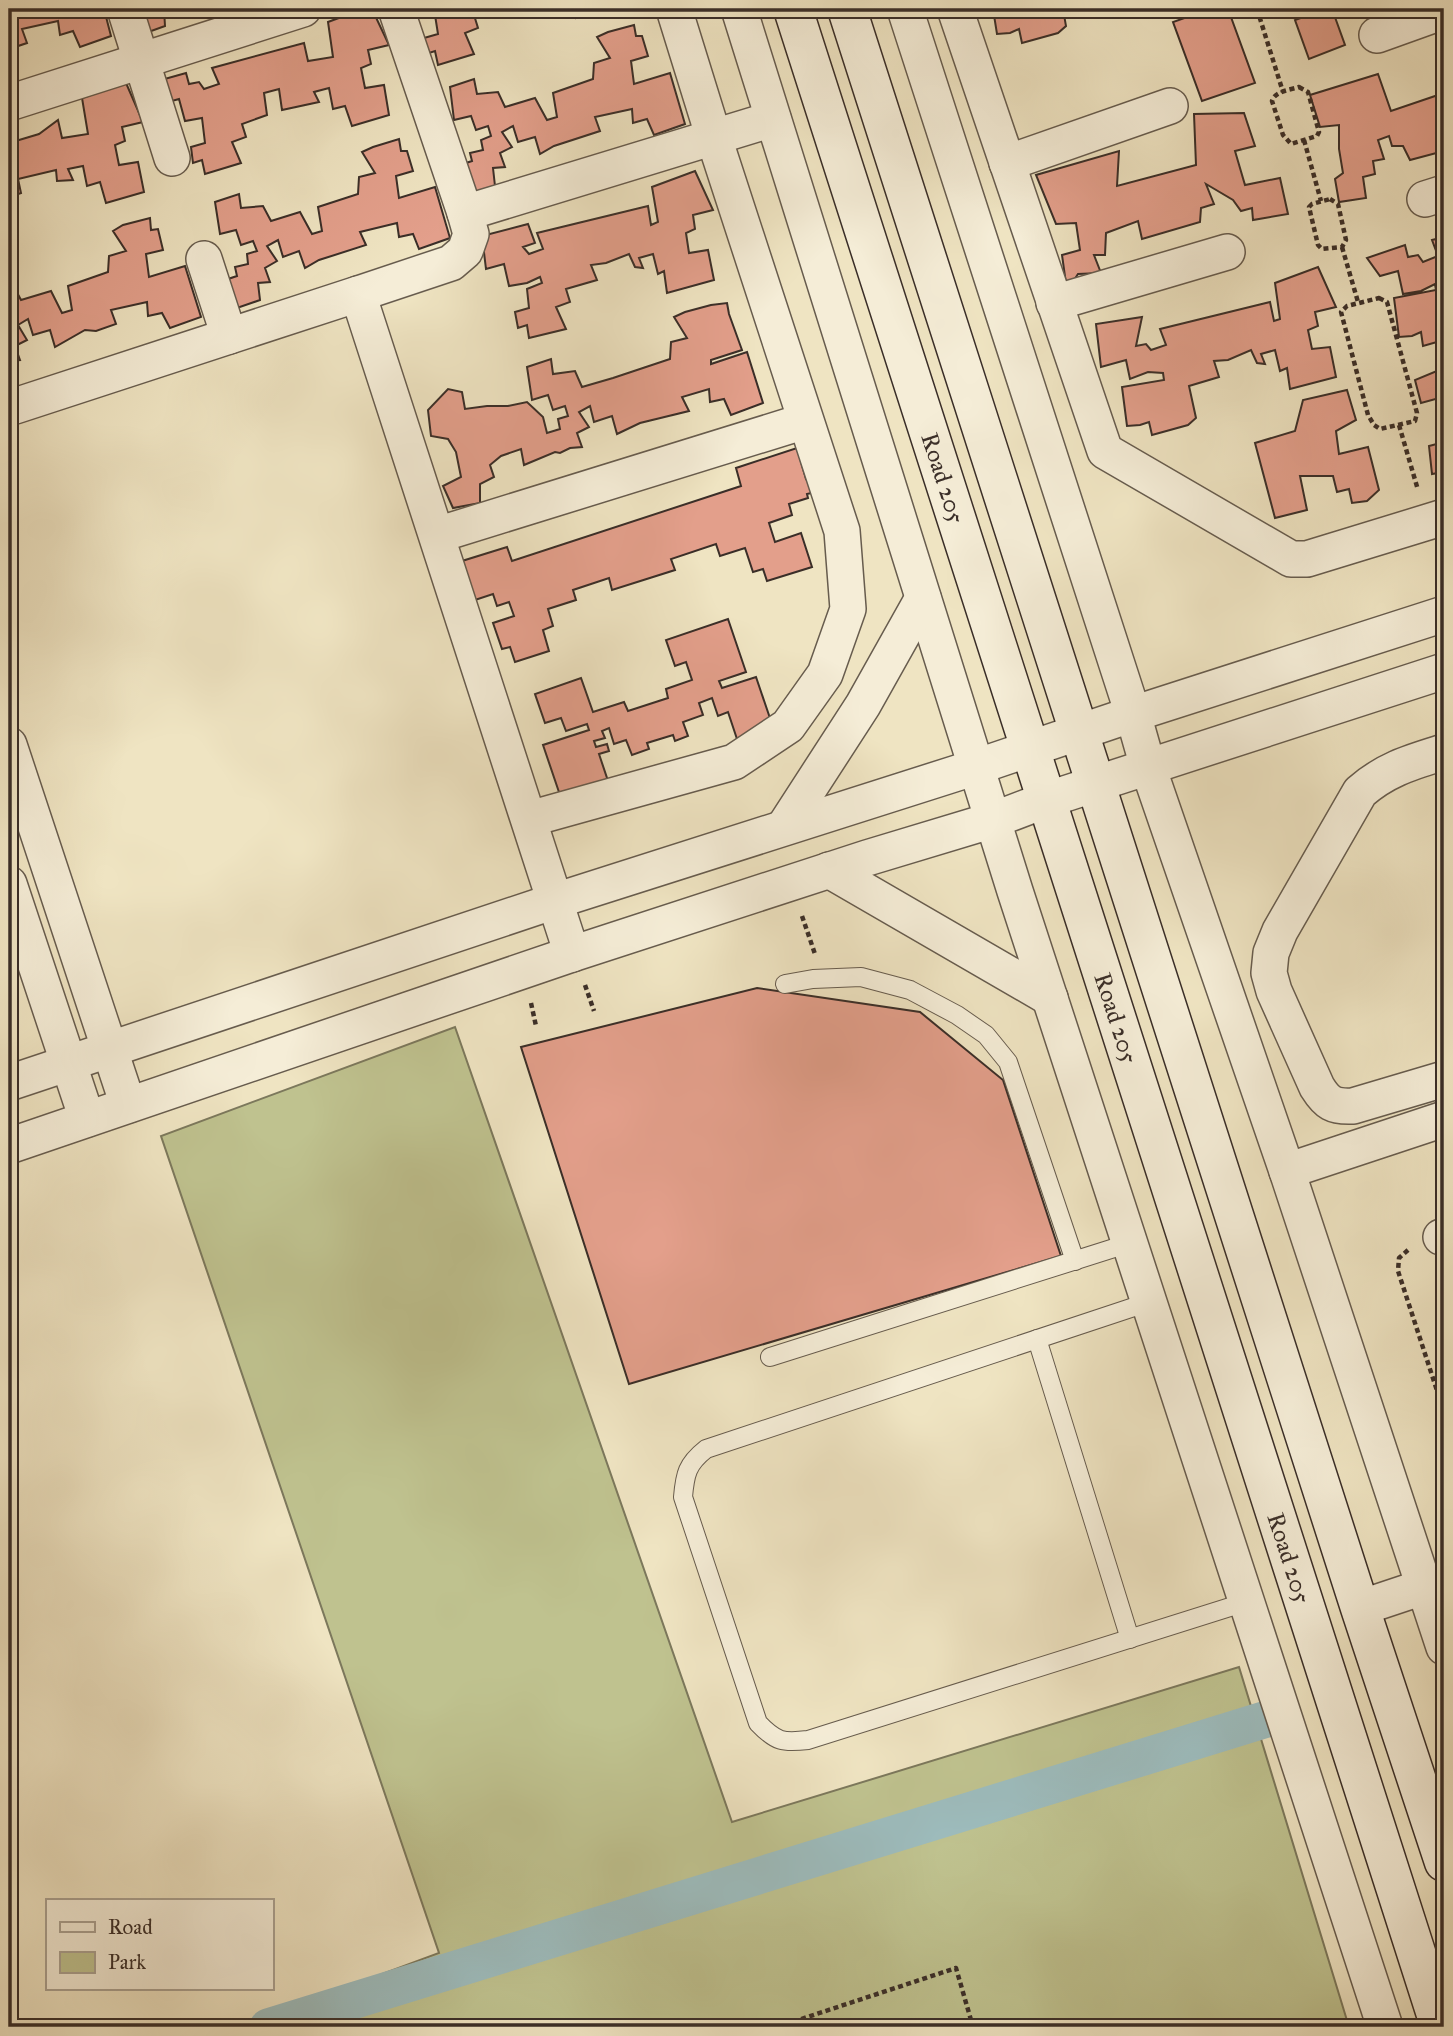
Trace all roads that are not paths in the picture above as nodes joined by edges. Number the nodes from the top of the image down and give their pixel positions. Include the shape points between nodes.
1 (125, 9) edge
2 (303, 9) edge
3 (396, 9) edge
4 (674, 9) edge
5 (739, 9) edge
6 (793, 9) edge
7 (847, 9) edge
8 (905, 9) edge
9 (955, 9) edge
10 (1444, 11) edge
11 (1377, 34) dead end
12 (142, 61) junction
13 (9, 103) edge
14 (1170, 106) dead end
15 (773, 119) junction
16 (714, 138) junction
17 (172, 159) dead end
18 (1007, 163) junction
19 (465, 213) junction
20 (1227, 252) dead end
21 (204, 259) dead end
22 (358, 294) junction
23 (1054, 303) junction
24 (229, 336) junction
25 (9, 405) edge
26 (805, 421) junction
27 (1435, 519) edge
28 (437, 535) junction
29 (923, 597) junction
30 (1444, 614) edge
31 (1444, 671) edge
32 (1133, 714) junction
33 (1080, 732) junction
34 (9, 745) edge
35 (1029, 749) junction
36 (1444, 752) edge
37 (976, 767) junction
38 (1148, 767) junction
39 (1097, 784) junction
40 (1046, 800) junction
41 (529, 819) junction
42 (993, 820) junction
43 (784, 827) junction
44 (829, 870) junction
45 (9, 884) edge
46 (555, 901) junction
47 (572, 954) junction
48 (785, 984) dead end
49 (1050, 998) junction
50 (109, 1049) junction
51 (68, 1063) junction
52 (1444, 1079) edge
53 (9, 1083) edge
54 (128, 1105) junction
55 (87, 1119) junction
56 (1444, 1119) edge
57 (9, 1146) edge
58 (1287, 1171) junction
59 (1130, 1243) junction
60 (1075, 1261) junction
61 (1149, 1302) junction
62 (1037, 1339) junction
63 (770, 1357) dead end
64 (1434, 1583) edge
65 (1246, 1602) junction
66 (1360, 1608) junction
67 (1130, 1639) junction
68 (1444, 1647) edge
69 (1444, 1863) edge
70 (1385, 2027) edge
71 (1440, 2027) edge

1 - 12 street
2 - 12 street
3 - 19 street
4 - 16 street
5 - 15 street
6 - 35 main road, Road 205
7 - 33 main road
8 - 32 street
9 - 18 street
10 - 11 street
12 - 13 street
12 - 17 street
14 - 18 street
15 - 16 street
15 - 29 street
16 - 19 street
16 - 26 street
18 - 23 street
19 - 22 street via 471,234 465,251 451,263
20 - 23 street
21 - 24 street
22 - 24 street
22 - 28 street
23 - 27 street via 1105,451 1290,559 1307,559
24 - 25 street
26 - 28 street
26 - 41 street via 842,531 848,609 825,674 788,726 734,762
28 - 41 street
29 - 37 street
29 - 43 street via 863,705
30 - 32 street
31 - 38 street
32 - 33 street
32 - 38 street
33 - 35 street
33 - 39 main road
34 - 50 street
35 - 37 street
35 - 40 main road, Road 205
36 - 52 street via 1401,765 1360,792 1280,931 1269,973 1325,1100 1340,1107 1353,1106
37 - 42 street
37 - 43 street
38 - 39 street
38 - 58 street
39 - 40 street
39 - 66 main road
40 - 42 street
40 - 71 main road, Road 205
41 - 46 street
42 - 44 street
42 - 49 street
43 - 46 street
44 - 47 street
44 - 49 street
45 - 51 street
46 - 47 street
46 - 50 street
47 - 54 street
48 - 60 lane via 861,977 910,990 986,1035 1008,1062
49 - 59 street
50 - 51 street
50 - 54 street
51 - 53 street
51 - 55 street
54 - 55 street
55 - 57 street
56 - 58 street
58 - 64 street
59 - 60 lane
59 - 61 street
60 - 63 lane
61 - 62 lane
61 - 65 street
62 - 67 lane
62 - 67 lane via 706,1449 692,1460 683,1497 758,1723 771,1736 790,1742 808,1740
64 - 66 street
64 - 68 street
65 - 67 lane
65 - 70 street
66 - 69 main road

